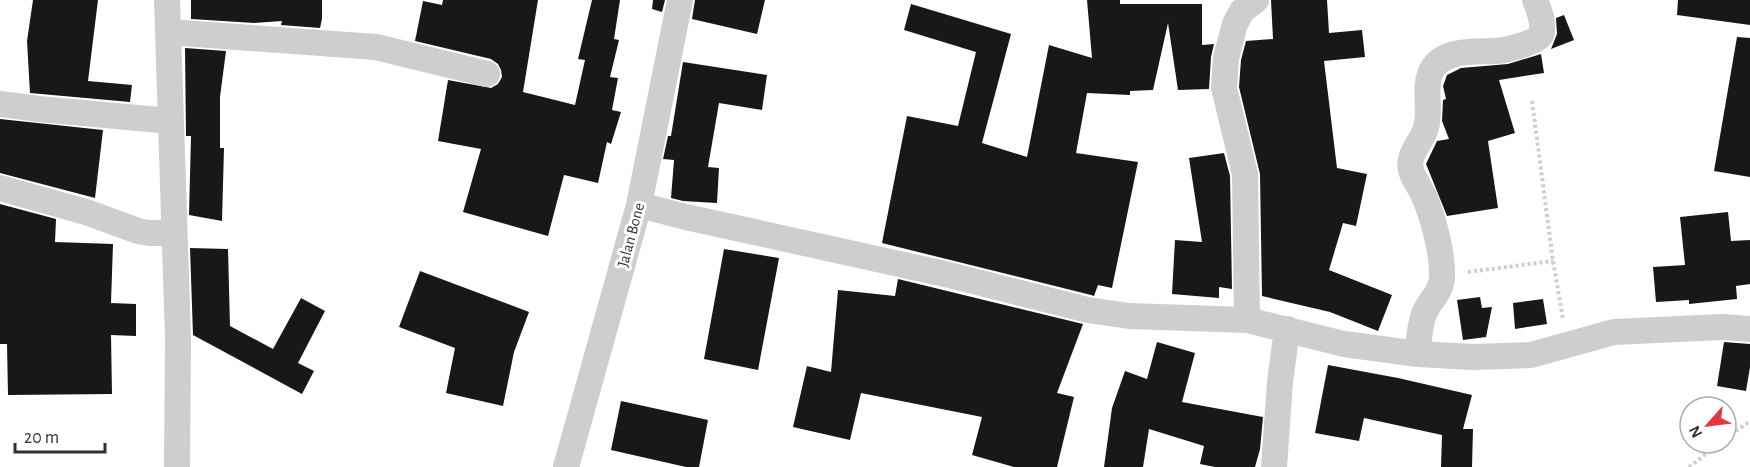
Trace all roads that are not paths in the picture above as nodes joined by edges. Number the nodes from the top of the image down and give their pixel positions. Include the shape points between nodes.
1 (167, 0) edge
2 (680, 0) edge
3 (1256, 0) edge
4 (1535, 0) edge
5 (168, 32) junction
6 (487, 74) dead end
7 (0, 104) edge
8 (171, 121) junction
9 (0, 188) edge
10 (639, 205) junction
11 (174, 233) junction
12 (1247, 320) junction
13 (1287, 329) junction
14 (1750, 329) edge
15 (1418, 354) junction
16 (177, 467) edge
17 (566, 467) edge
18 (1274, 467) edge

1 - 5 street
2 - 10 street, Jalan Bone
3 - 12 street via 1234,24 1224,88 1245,174
4 - 15 street via 1541,16 1542,33 1538,39 1497,51 1459,53 1444,58 1430,74 1426,127 1412,153 1411,167 1431,214 1442,276 1424,314
5 - 6 street via 376,47
5 - 8 street
7 - 8 street
8 - 11 street
9 - 11 street via 138,231
10 - 12 street via 1088,310 1129,316
10 - 17 street, Jalan Bone
11 - 16 street
12 - 13 street
13 - 15 street via 1344,344
13 - 18 street
14 - 15 street via 1614,332 1532,355

